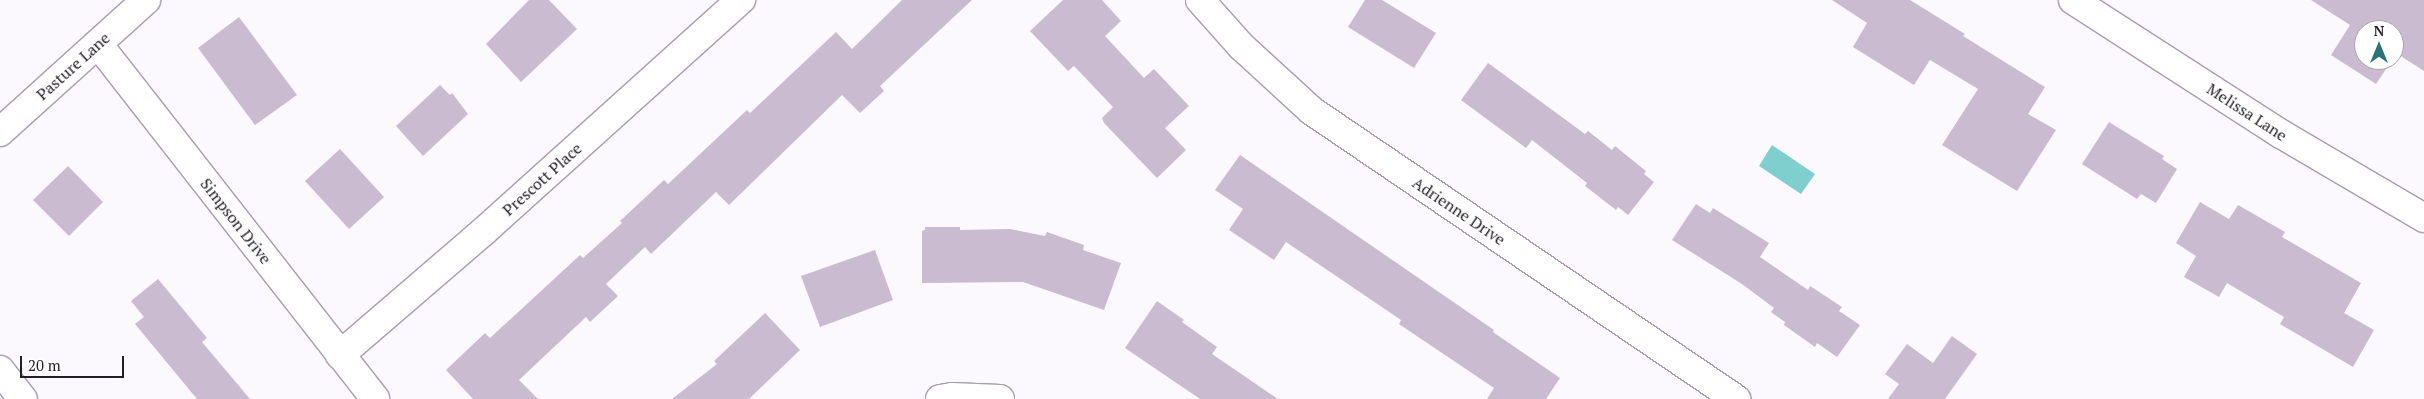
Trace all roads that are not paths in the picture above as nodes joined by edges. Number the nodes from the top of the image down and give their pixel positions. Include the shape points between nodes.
1 (146, 0) edge
2 (741, 0) edge
3 (1200, 0) edge
4 (2073, 0) edge
5 (98, 44) junction
6 (0, 132) edge
7 (2424, 218) edge
8 (340, 355) junction
9 (0, 370) edge
10 (23, 399) edge
11 (374, 399) edge
12 (940, 399) edge
13 (1000, 399) edge
14 (1736, 399) edge

1 - 5 street, Pasture Lane
2 - 8 street, Prescott Place via 484,231
3 - 14 street, Adrienne Drive via 1241,46 1312,111
4 - 7 street, Melissa Lane via 2280,134
5 - 6 street, Pasture Lane
5 - 8 street, Simpson Drive
8 - 11 street, Simpson Drive
9 - 10 street
12 - 13 street

